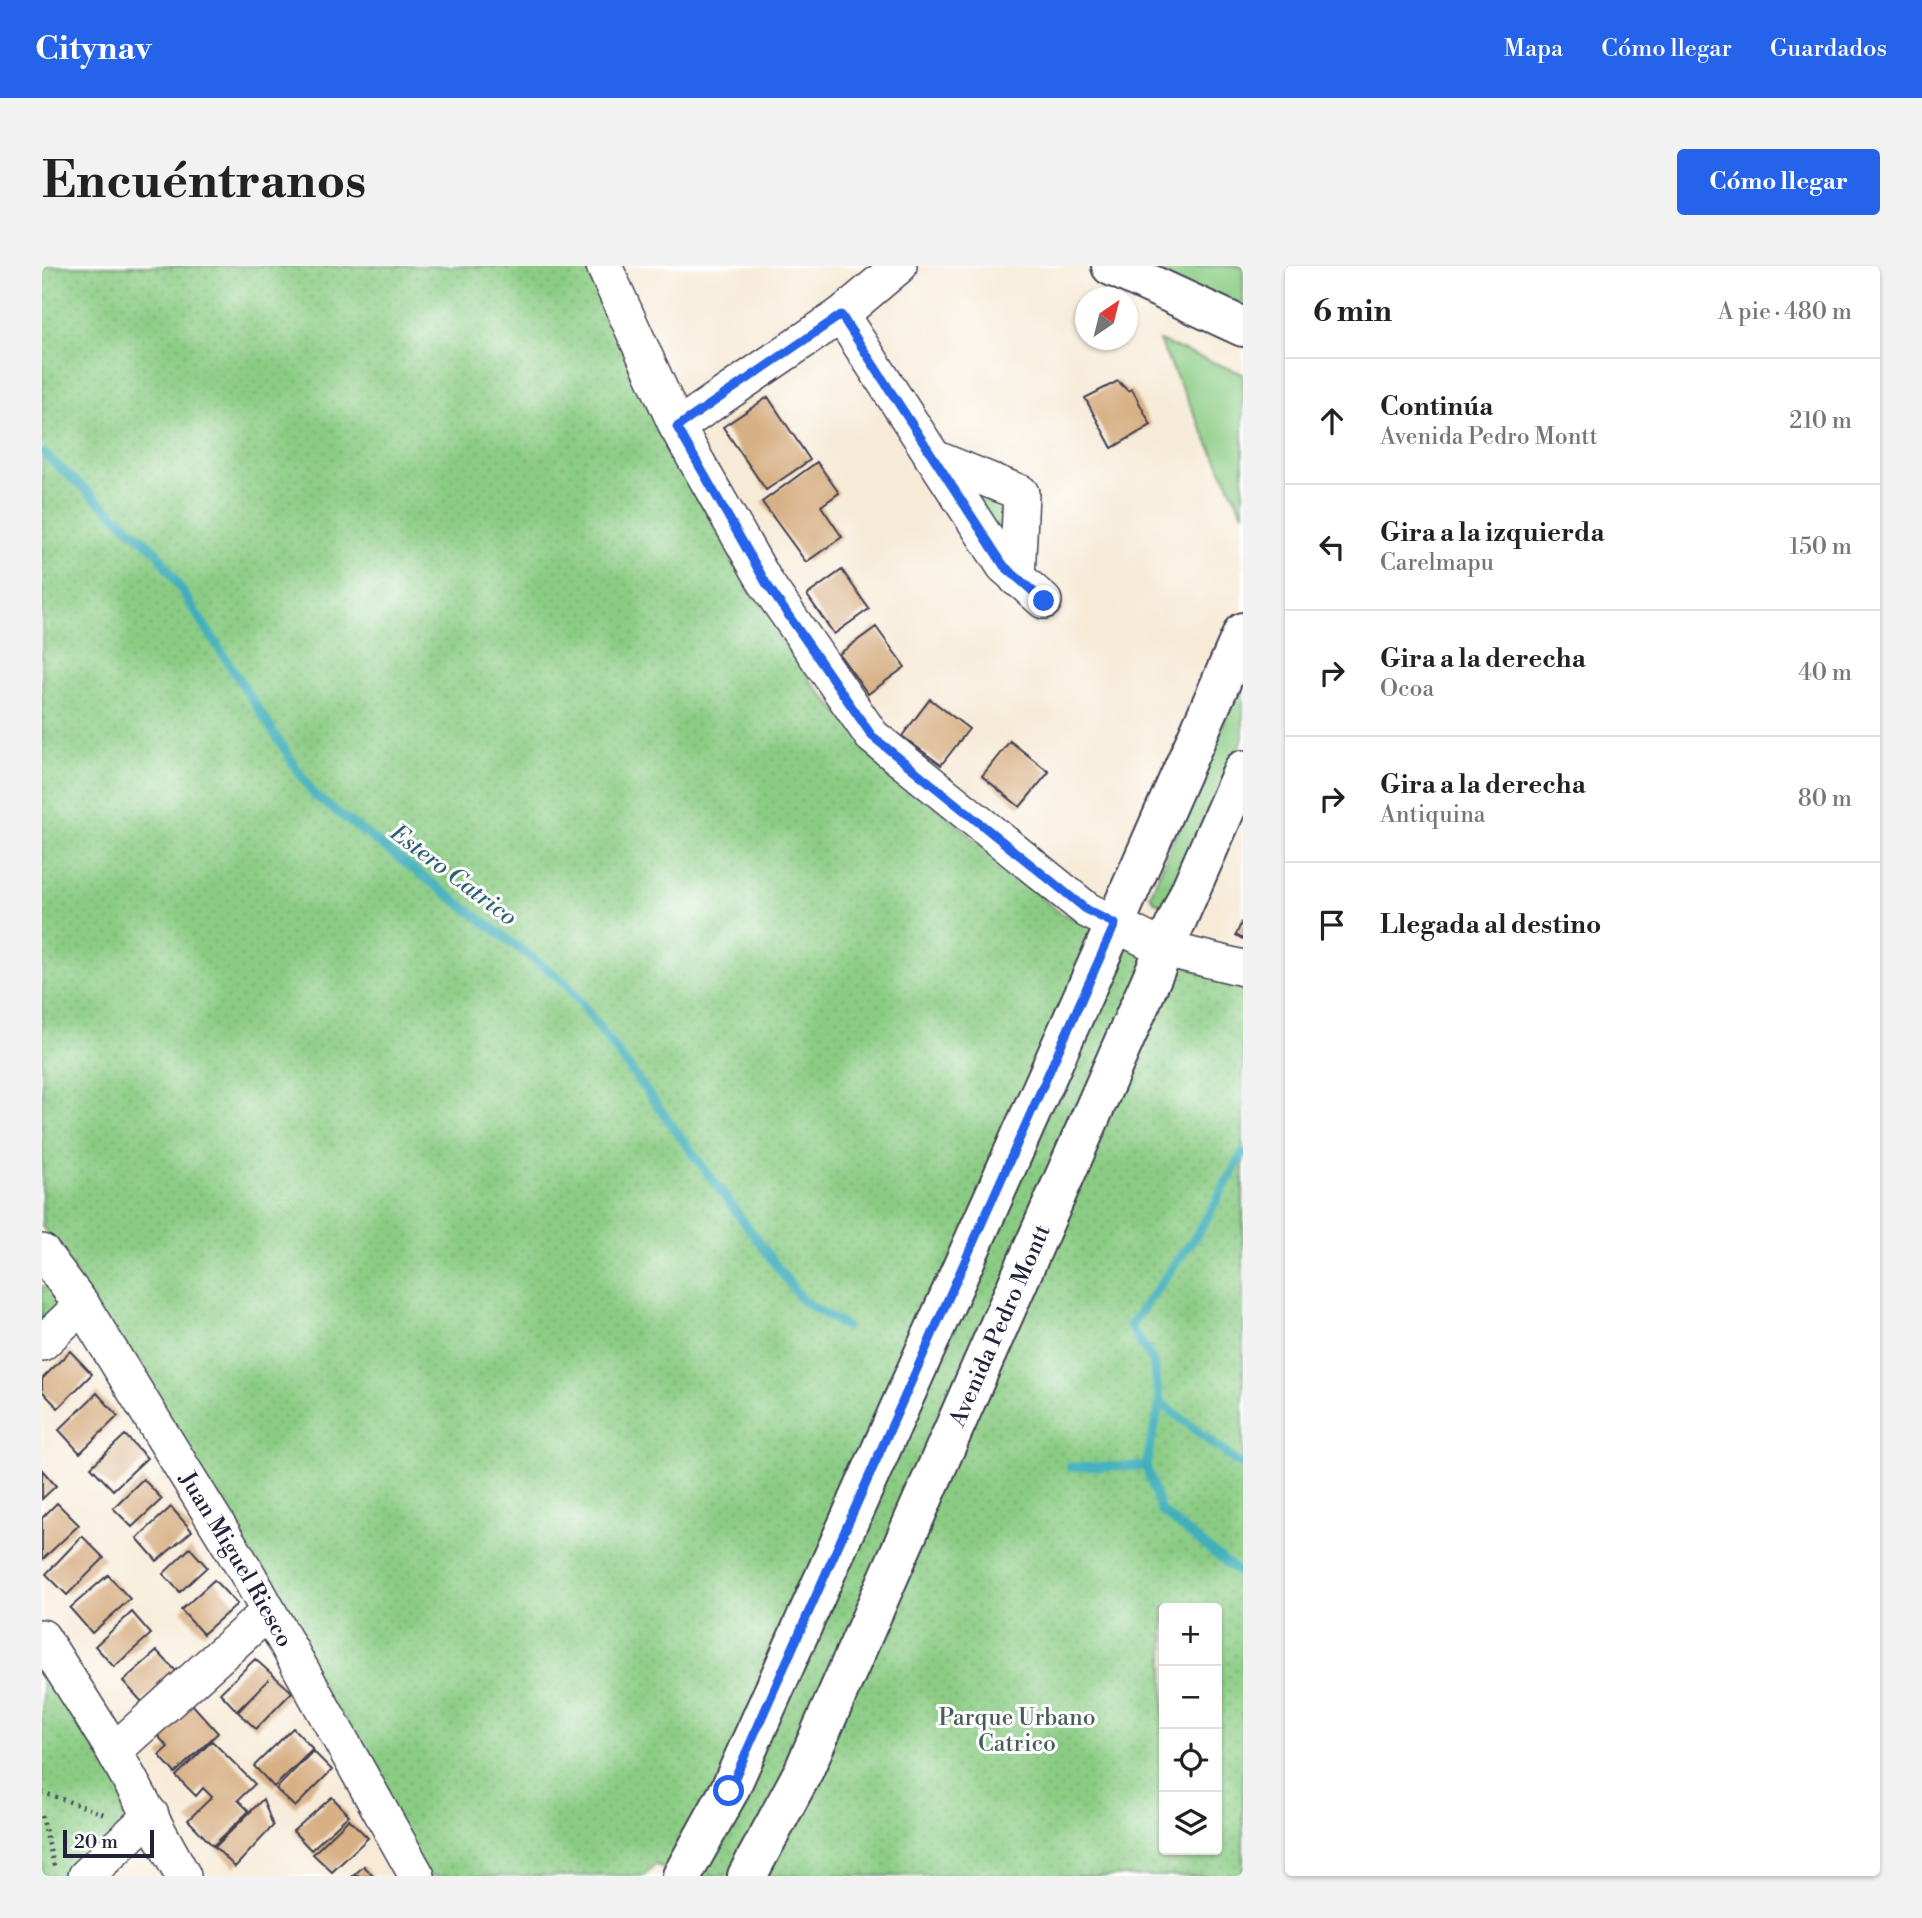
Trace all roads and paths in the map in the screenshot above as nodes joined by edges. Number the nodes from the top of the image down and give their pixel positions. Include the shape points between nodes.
1 (604, 266) edge
2 (899, 266) edge
3 (1111, 266) edge
4 (841, 315) junction
5 (1243, 327) edge
6 (677, 427) junction
7 (932, 457) junction
8 (1017, 579) junction
9 (1044, 601) dead end
10 (1243, 632) edge
11 (1243, 770) edge
12 (1115, 924) junction
13 (1165, 948) junction
14 (1243, 968) edge
15 (42, 1253) edge
16 (82, 1305) junction
17 (42, 1343) edge
18 (268, 1612) junction
19 (42, 1637) edge
20 (114, 1751) junction
21 (42, 1792) edge
22 (105, 1814) dead end
23 (151, 1815) junction
24 (42, 1816) edge
25 (56, 1876) edge
26 (86, 1876) edge
27 (183, 1876) edge
28 (417, 1876) edge
29 (682, 1876) edge
30 (747, 1876) edge

1 - 6 street
2 - 4 street
3 - 5 main road
4 - 6 street
4 - 7 street
6 - 12 street via 766,583 872,736 1087,910
7 - 8 street
7 - 8 street via 1021,493
8 - 9 street
10 - 12 main road
11 - 13 main road, Avenida Pedro Montt
12 - 13 street
12 - 29 main road via 729,1791
13 - 14 street
13 - 30 main road, Avenida Pedro Montt via 804,1770
15 - 16 street, Juan Miguel Riesco
16 - 17 street
16 - 18 street, Juan Miguel Riesco
18 - 20 street
18 - 28 street, Juan Miguel Riesco
19 - 20 street
20 - 23 street
21 - 22 path
23 - 26 street
23 - 27 street
24 - 25 path

